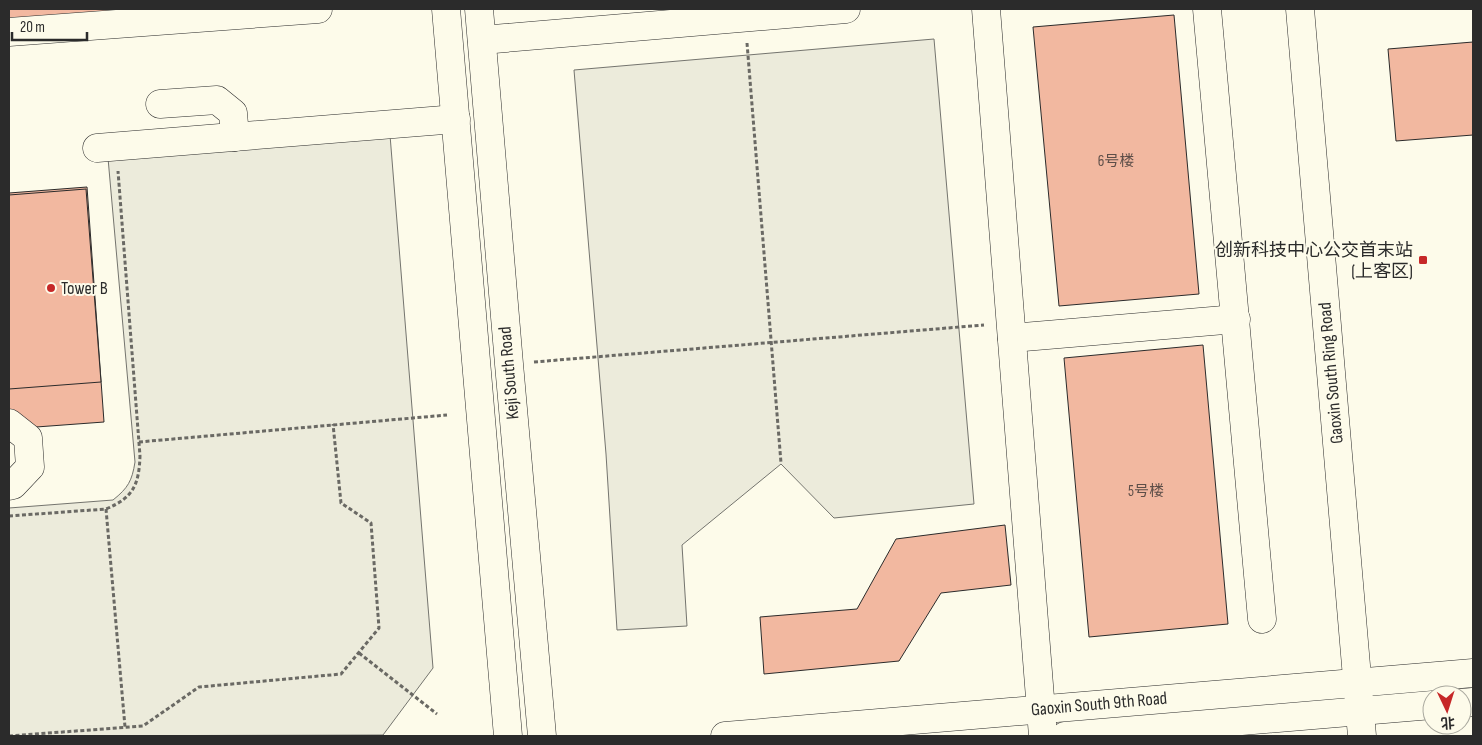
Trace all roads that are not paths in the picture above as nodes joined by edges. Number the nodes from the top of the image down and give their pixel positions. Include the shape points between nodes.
1 (318, 9) edge
2 (446, 9) edge
3 (479, 9) edge
4 (846, 9) edge
5 (986, 9) edge
6 (1207, 9) edge
7 (1300, 9) edge
8 (9, 32) edge
9 (482, 40) junction
10 (160, 104) dead end
11 (456, 119) junction
12 (235, 137) junction
13 (107, 147) road end
14 (1236, 319) junction
15 (1011, 330) junction
16 (9, 423) edge
17 (9, 486) edge
18 (1262, 619) dead end
19 (1473, 673) edge
20 (1357, 682) junction
21 (1422, 708) edge
22 (1041, 709) junction
23 (1361, 724) edge
24 (508, 736) edge
25 (542, 736) edge
26 (724, 736) edge
27 (1043, 736) edge
28 (1065, 736) edge

1 - 8 street
2 - 11 street, Keji South Road
3 - 9 street, Keji South Road
4 - 9 street
5 - 15 street
6 - 14 street
7 - 20 street, Gaoxin South Ring Road
9 - 25 street, Keji South Road
10 - 12 street via 217,100 233,113
11 - 12 street
11 - 24 street, Keji South Road
12 - 13 street
14 - 15 street
14 - 18 street
15 - 22 street
16 - 17 street via 28,438 30,467
19 - 20 street, Gaoxin South 9th Road
20 - 22 street, Gaoxin South 9th Road
20 - 23 street, Gaoxin South Ring Road
21 - 23 street, Gaoxin South 9th Road
22 - 26 street, Gaoxin South 9th Road
22 - 27 street
23 - 28 street, Gaoxin South 9th Road

